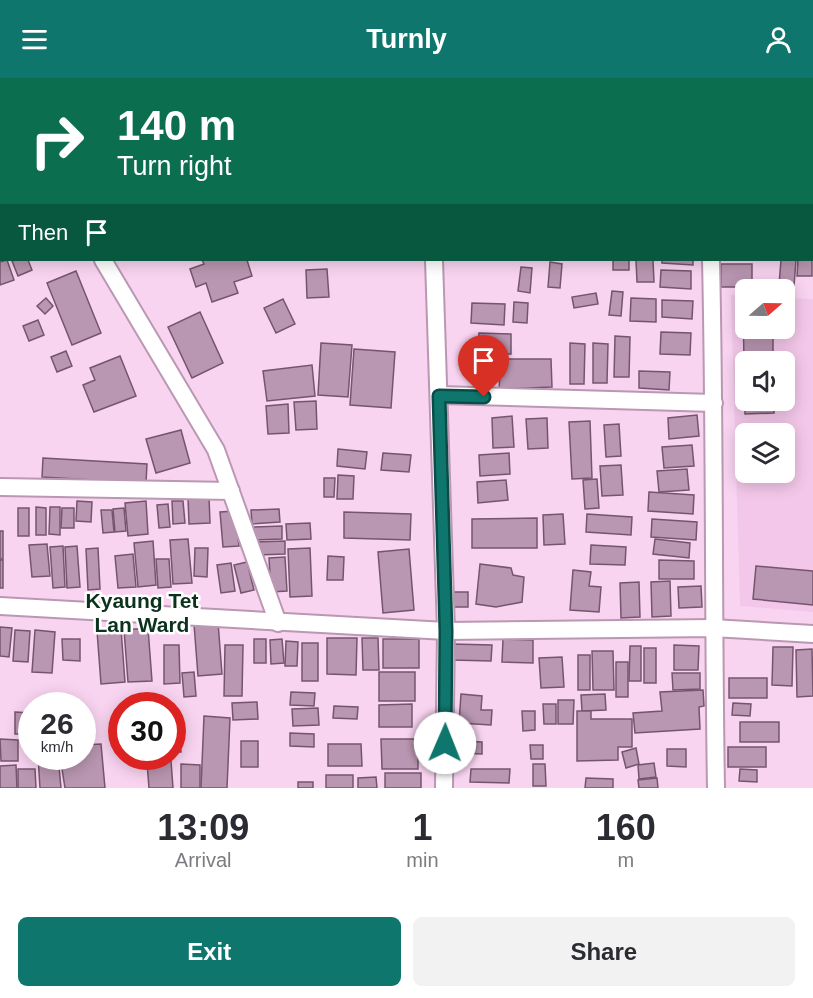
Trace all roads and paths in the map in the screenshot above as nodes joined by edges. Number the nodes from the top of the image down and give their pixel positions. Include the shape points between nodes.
1 (104, 261) edge
2 (434, 261) edge
3 (711, 261) edge
4 (439, 396) junction
5 (714, 403) junction
6 (0, 487) edge
7 (231, 491) junction
8 (0, 606) edge
9 (278, 623) junction
10 (713, 628) junction
11 (446, 631) junction
12 (813, 634) edge
13 (444, 788) edge
14 (716, 788) edge

1 - 7 street via 216,450
2 - 4 street
3 - 5 street
4 - 5 street
4 - 11 street
5 - 10 street
6 - 7 street
7 - 9 street
8 - 9 street
9 - 11 street
10 - 11 street
10 - 12 street
10 - 14 street
11 - 13 street

